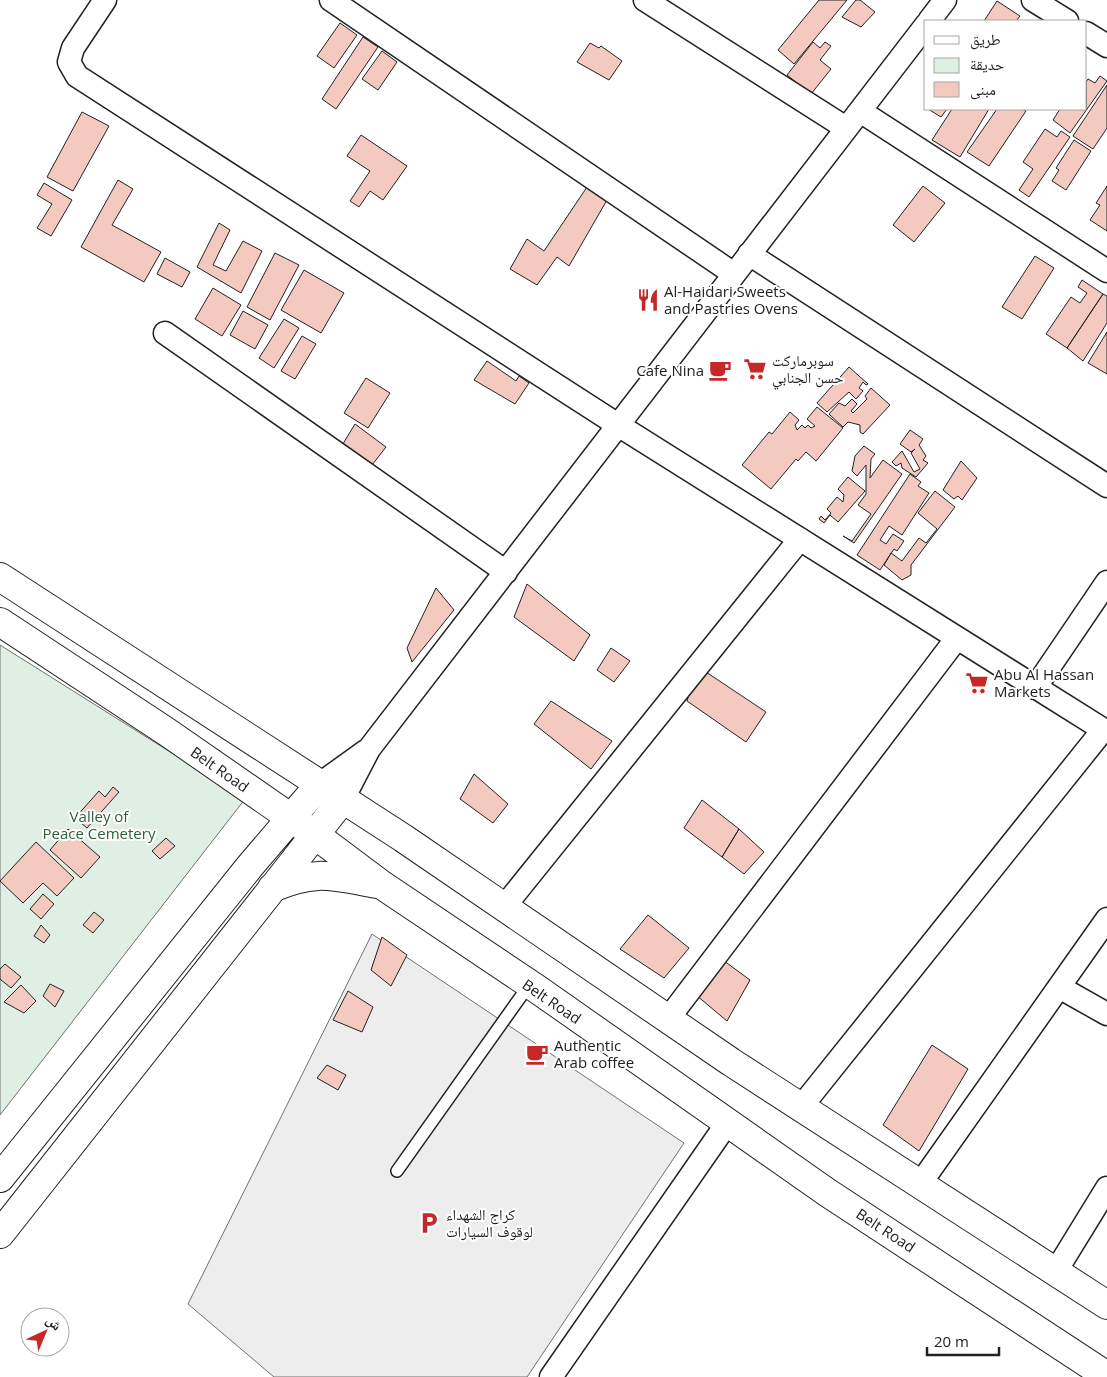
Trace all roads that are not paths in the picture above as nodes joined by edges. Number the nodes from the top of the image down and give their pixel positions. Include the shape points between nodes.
1 (105, 0) edge
2 (332, 0) edge
3 (645, 0) edge
4 (945, 0) edge
5 (1033, 0) edge
6 (930, 20) edge
7 (1065, 20) edge
8 (924, 28) edge
9 (1087, 34) edge
10 (1107, 46) edge
11 (860, 110) junction
12 (846, 128) junction
13 (749, 254) junction
14 (1107, 271) edge
15 (734, 274) junction
16 (165, 333) dead end
17 (618, 425) junction
18 (1107, 486) edge
19 (800, 539) junction
20 (506, 572) junction
21 (0, 577) edge
22 (1107, 582) edge
23 (0, 622) edge
24 (957, 638) junction
25 (1035, 688) junction
26 (1105, 731) edge
27 (369, 749) junction
28 (320, 784) junction
29 (343, 799) junction
30 (290, 819) junction
31 (314, 834) junction
32 (382, 885) junction
33 (272, 888) junction
34 (504, 907) junction
35 (1107, 919) edge
36 (529, 985) junction
37 (1059, 986) junction
38 (1107, 1014) edge
39 (668, 1019) junction
40 (801, 1107) junction
41 (728, 1122) junction
42 (397, 1171) dead end
43 (0, 1178) edge
44 (920, 1184) junction
45 (1107, 1188) edge
46 (0, 1234) edge
47 (1056, 1271) junction
48 (1107, 1305) edge
49 (1107, 1376) edge
50 (552, 1377) edge

1 - 17 street via 73,48 69,62 77,76
2 - 15 street
3 - 12 street
4 - 6 street
5 - 7 street
8 - 11 street
9 - 10 street
11 - 12 street
11 - 14 street
12 - 13 street
13 - 15 street
13 - 18 street
15 - 17 street
16 - 20 street
17 - 19 street
17 - 20 street
19 - 24 street
19 - 34 street
20 - 27 street
21 - 28 main road
22 - 25 street
23 - 30 main road, Belt Road via 167,732
24 - 25 street
24 - 39 street
25 - 26 street
26 - 40 street
27 - 28 street
27 - 29 street
28 - 29 main road
28 - 30 main road
29 - 31 main road
29 - 34 main road
30 - 31 main road, Belt Road
30 - 43 main road
31 - 32 main road, Belt Road
31 - 33 main road
32 - 33 main road via 311,875
32 - 36 main road, Belt Road
33 - 46 main road
34 - 39 main road
35 - 37 street
36 - 41 main road, Belt Road
36 - 42 lane
37 - 38 street
37 - 44 street
39 - 40 main road
40 - 44 main road
41 - 49 main road, Belt Road via 828,1193
41 - 50 street
44 - 47 main road
45 - 47 street
47 - 48 main road

